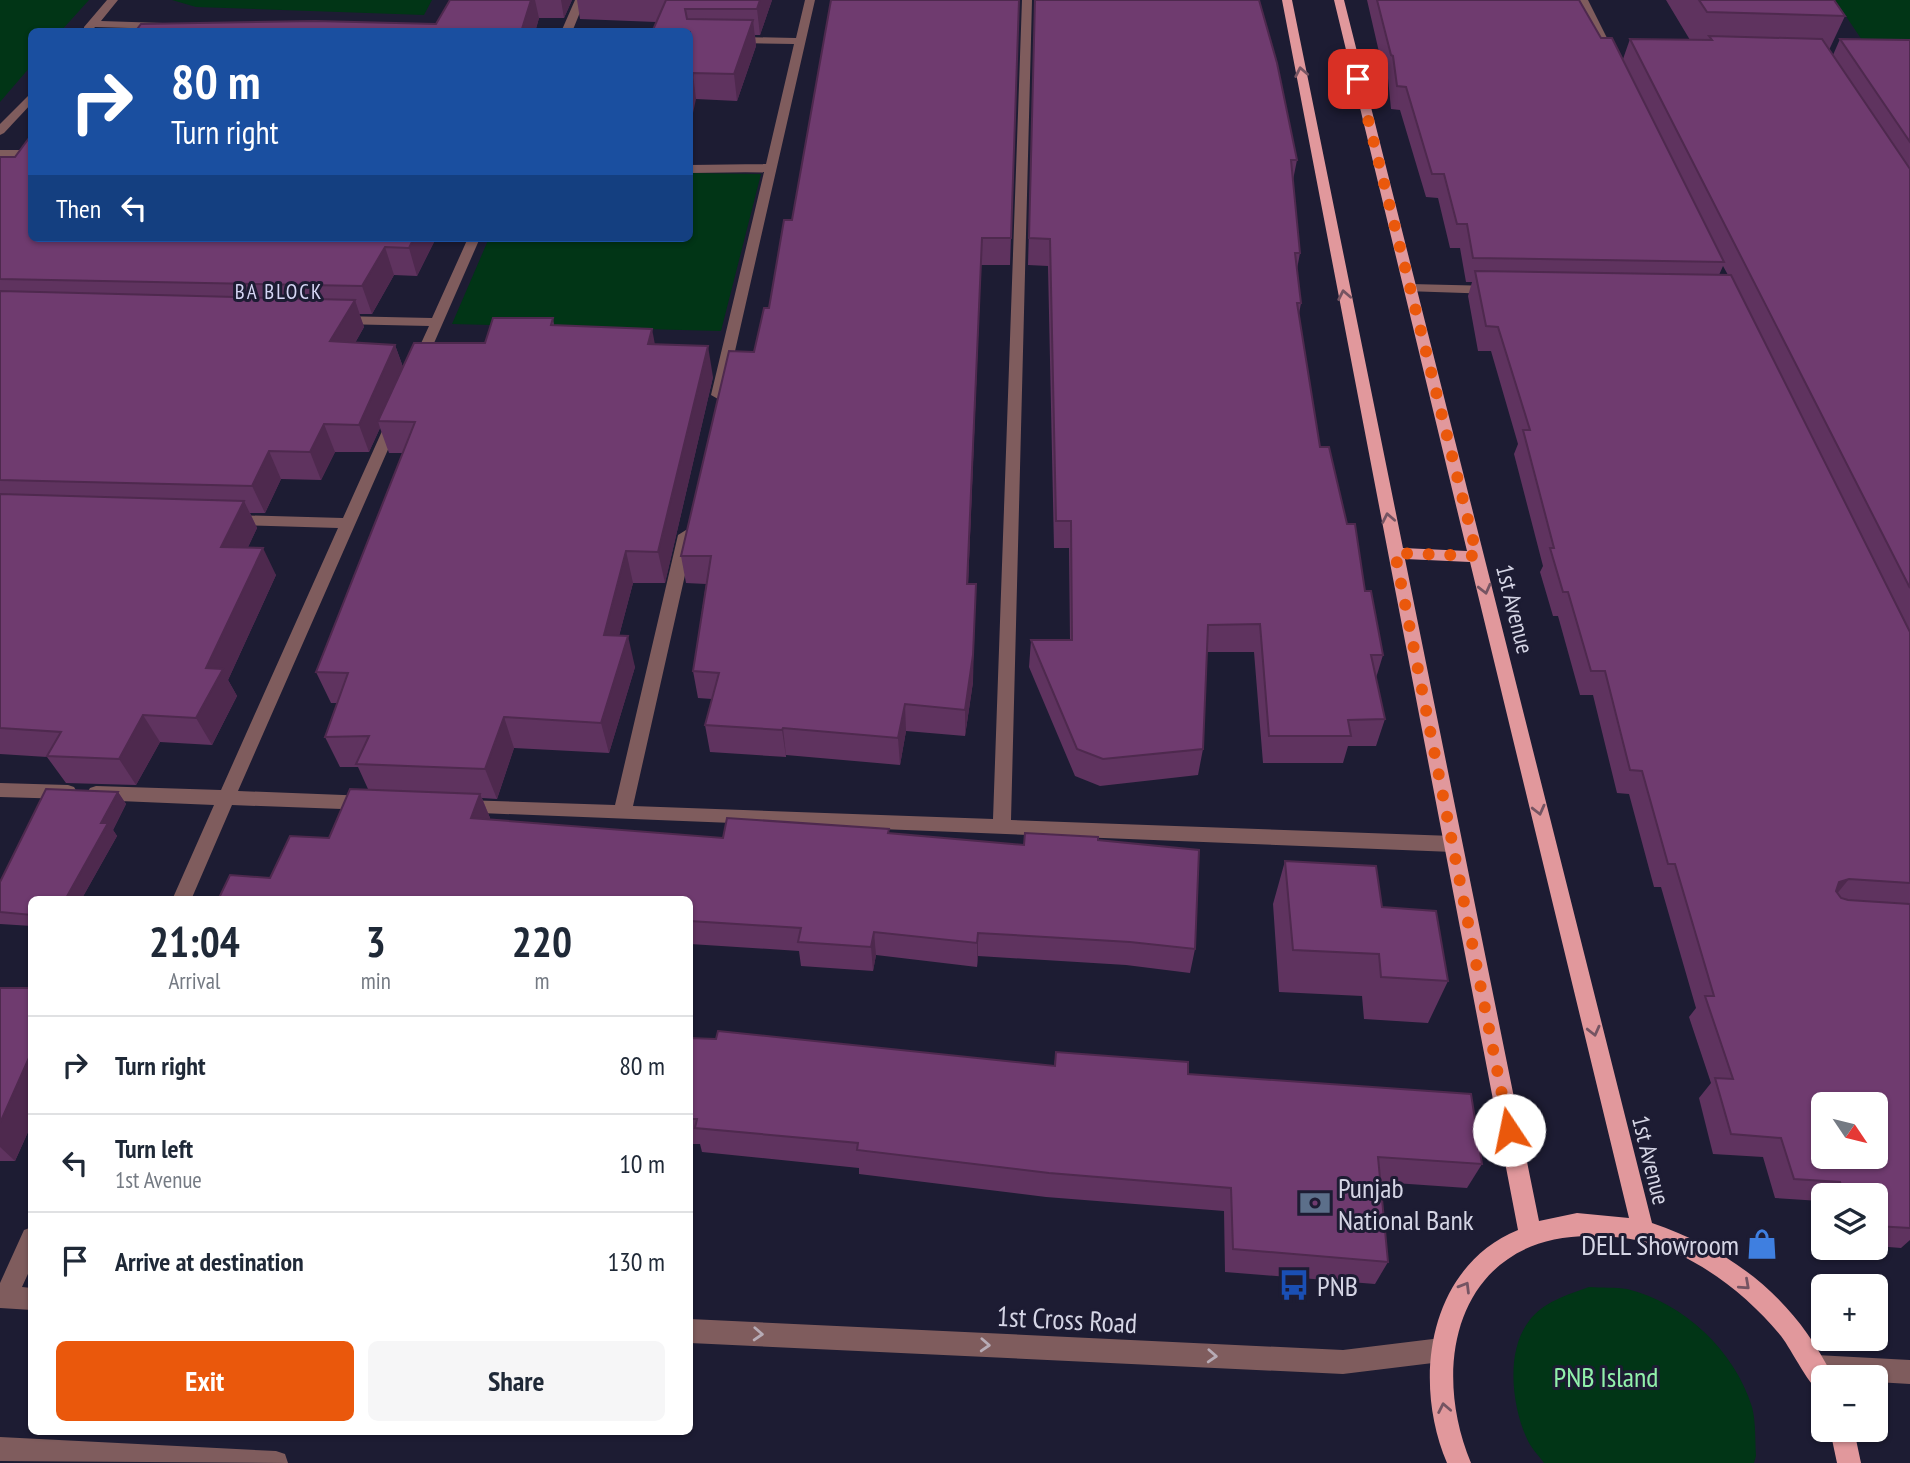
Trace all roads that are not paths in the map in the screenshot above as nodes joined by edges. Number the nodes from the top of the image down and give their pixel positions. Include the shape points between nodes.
1 (113, 0) edge
2 (580, 0) edge
3 (810, 0) edge
4 (1027, 0) edge
5 (1287, 0) edge
6 (1339, 0) edge
7 (1583, 0) edge
8 (175, 26) edge
9 (89, 28) edge
10 (568, 28) edge
11 (693, 39) edge
12 (800, 41) junction
13 (1619, 75) edge
14 (28, 100) edge
15 (0, 131) edge
16 (0, 154) edge
17 (28, 154) edge
18 (693, 169) edge
19 (771, 169) junction
20 (472, 242) edge
21 (1410, 288) junction
22 (1506, 290) edge
23 (328, 320) edge
24 (437, 322) junction
25 (415, 372) edge
26 (398, 410) edge
27 (715, 410) edge
28 (690, 517) edge
29 (223, 520) edge
30 (348, 523) junction
31 (1395, 553) junction
32 (1477, 556) junction
33 (0, 790) edge
34 (226, 798) junction
35 (390, 804) edge
36 (444, 806) edge
37 (622, 813) junction
38 (1002, 827) junction
39 (1453, 844) junction
40 (183, 896) edge
41 (1643, 1231) junction
42 (1530, 1234) junction
43 (28, 1246) edge
44 (3, 1298) edge
45 (28, 1299) edge
46 (693, 1331) edge
47 (1441, 1350) junction
48 (1813, 1365) edge
49 (1910, 1372) edge
50 (1888, 1373) edge
51 (1845, 1442) edge
52 (0, 1449) edge
53 (276, 1463) edge
54 (1459, 1463) edge
55 (1849, 1463) edge

1 - 9 street
2 - 10 street
3 - 12 street
4 - 38 street
31 -> 5 main road
6 - 21 main road, 1st Avenue
7 - 13 street via 1614,51
8 - 9 street
11 - 12 street
12 - 19 street
14 - 15 street
16 - 17 street
18 - 19 street
19 - 27 street
20 - 24 street
21 - 22 street
21 - 32 main road, 1st Avenue
23 - 24 street
24 - 25 street
26 - 30 street
28 - 37 street
29 - 30 street
30 - 34 street
31 - 32 main road
31 - 39 main road
32 -> 41 main road, 1st Avenue
33 - 34 street
34 - 35 street
34 - 40 street
36 - 37 street
37 - 38 street
38 - 39 street
39 - 42 main road
41 - 42 main road via 1583,1223
41 -> 48 main road via 1692,1249 1740,1279 1782,1319
47 -> 42 main road via 1452,1310 1471,1278 1497,1251
43 - 44 street
44 - 45 street
46 -> 47 street, 1st Cross Road via 1343,1362
54 -> 47 main road via 1441,1400
49 - 50 street
51 - 55 main road
52 - 53 street

